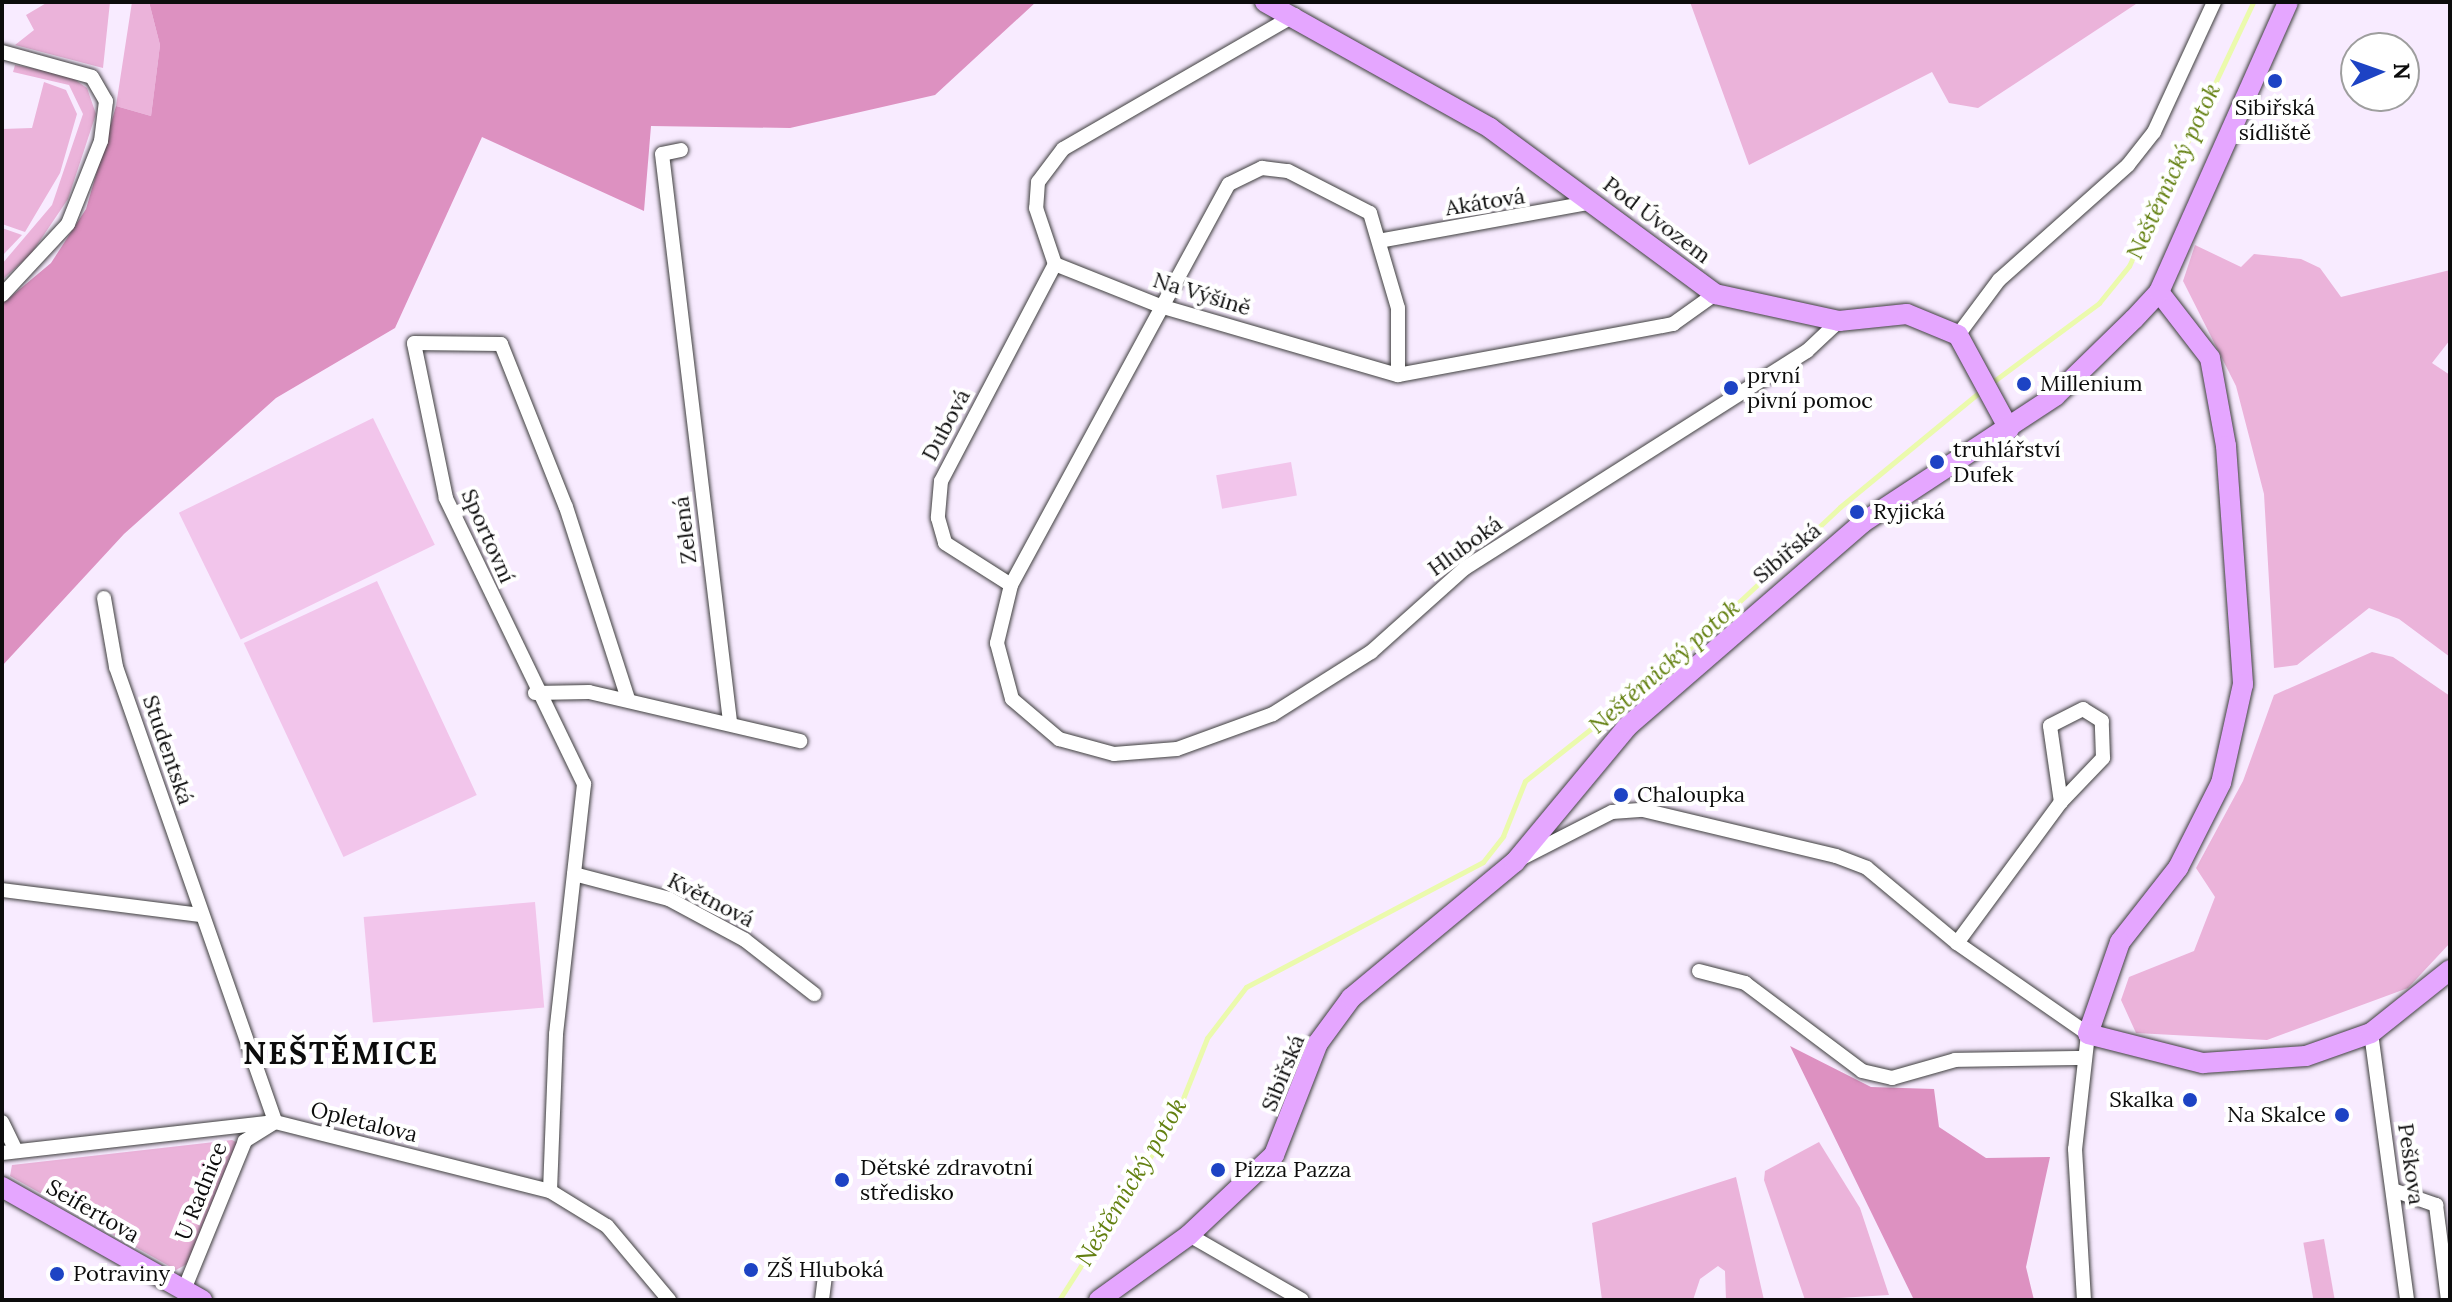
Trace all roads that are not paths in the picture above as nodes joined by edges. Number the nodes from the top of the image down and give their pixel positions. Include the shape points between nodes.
1 (1265, 2) edge
2 (2214, 2) edge
3 (2288, 2) edge
4 (1295, 15) junction
5 (2, 52) edge
6 (681, 150) dead end
7 (1593, 202) junction
8 (1384, 240) junction
9 (1055, 264) junction
10 (2159, 292) junction
11 (1715, 294) junction
12 (2, 295) edge
13 (1160, 306) junction
14 (1839, 321) junction
15 (1958, 335) junction
16 (1398, 375) junction
17 (2009, 429) junction
18 (1011, 585) junction
19 (104, 598) dead end
20 (535, 693) junction
21 (628, 699) junction
22 (730, 722) junction
23 (800, 741) dead end
24 (2061, 802) junction
25 (1515, 862) junction
26 (574, 874) junction
27 (2, 890) edge
28 (201, 915) junction
29 (1957, 943) junction
30 (2450, 970) edge
31 (1699, 971) dead end
32 (814, 994) dead end
33 (2371, 1033) junction
34 (2088, 1034) junction
35 (2085, 1058) junction
36 (2, 1122) edge
37 (275, 1122) junction
38 (9, 1152) edge
39 (2, 1187) edge
40 (2393, 1190) junction
41 (550, 1191) junction
42 (2443, 1208) edge
43 (1189, 1235) junction
44 (825, 1276) dead end
45 (184, 1290) junction
46 (202, 1300) edge
47 (669, 1300) edge
48 (822, 1300) edge
49 (1099, 1300) edge
50 (1302, 1300) edge
51 (2084, 1300) edge
52 (2407, 1300) edge
53 (2448, 1300) edge

1 - 4 street, Pod Úvozem
2 - 15 street via 2154,132 2128,165 1999,280
3 - 10 street, Sibiřská
4 - 7 street, Pod Úvozem via 1490,128
4 - 9 street via 1063,149 1038,182 1036,208
5 - 12 street via 92,77 106,101 101,141 68,224
6 - 22 street, Zelená via 662,154
7 - 8 street, Akátová
7 - 11 street, Pod Úvozem
8 - 13 street via 1370,213 1288,171 1262,168 1229,184
8 - 16 street via 1398,308
9 - 13 street, Na Výšině
9 - 18 street, Dubová via 941,481 938,518 945,543
10 - 17 street, Sibiřská via 2055,396
10 - 34 street via 2210,358 2226,446 2243,684 2221,783 2178,868 2120,942
11 - 14 street, Pod Úvozem
11 - 16 street, Na Výšině via 1673,324
13 - 16 street, Na Výšině
13 - 18 street
14 - 15 street, Pod Úvozem via 1907,314
14 - 18 street, Hluboká via 1807,351 1465,568 1371,652 1273,714 1177,749 1106,753 1059,739 1012,699 997,643
15 - 17 street
17 - 25 street, Sibiřská via 1862,523 1755,611 1628,726
19 - 28 street, Studentská via 116,667
20 - 21 street
20 - 21 street, Sportovní via 446,498 414,343 501,344 566,507
20 - 26 street, Sportovní via 584,784
21 - 22 street
22 - 23 street
24 - 24 street via 2103,758 2108,739 2102,721 2083,709 2050,726
24 - 29 street
25 - 29 street via 1612,812 1678,816 1867,868
25 - 43 street, Sibiřská via 1351,998 1318,1043 1274,1155
26 - 32 street, Květnová via 669,899 745,940
26 - 41 street, Sportovní via 556,1034
27 - 28 street
28 - 37 street, Studentská
29 - 34 street
30 - 33 street
31 - 35 street via 1745,983 1862,1071 1892,1078 1955,1060
33 - 34 street via 2306,1056 2203,1063
33 - 40 street, Peškova
34 - 35 street
35 - 51 street via 2075,1149
36 - 38 street
37 - 38 street, Opletalova
37 - 41 street, Opletalova
37 - 45 street, U Radnice via 245,1141
39 - 45 street, Seifertova
40 - 42 street
40 - 52 street, Peškova
41 - 47 street, Opletalova via 607,1226
42 - 53 street
43 - 49 street, Sibiřská
43 - 50 street
44 - 48 street
45 - 46 street, Seifertova

